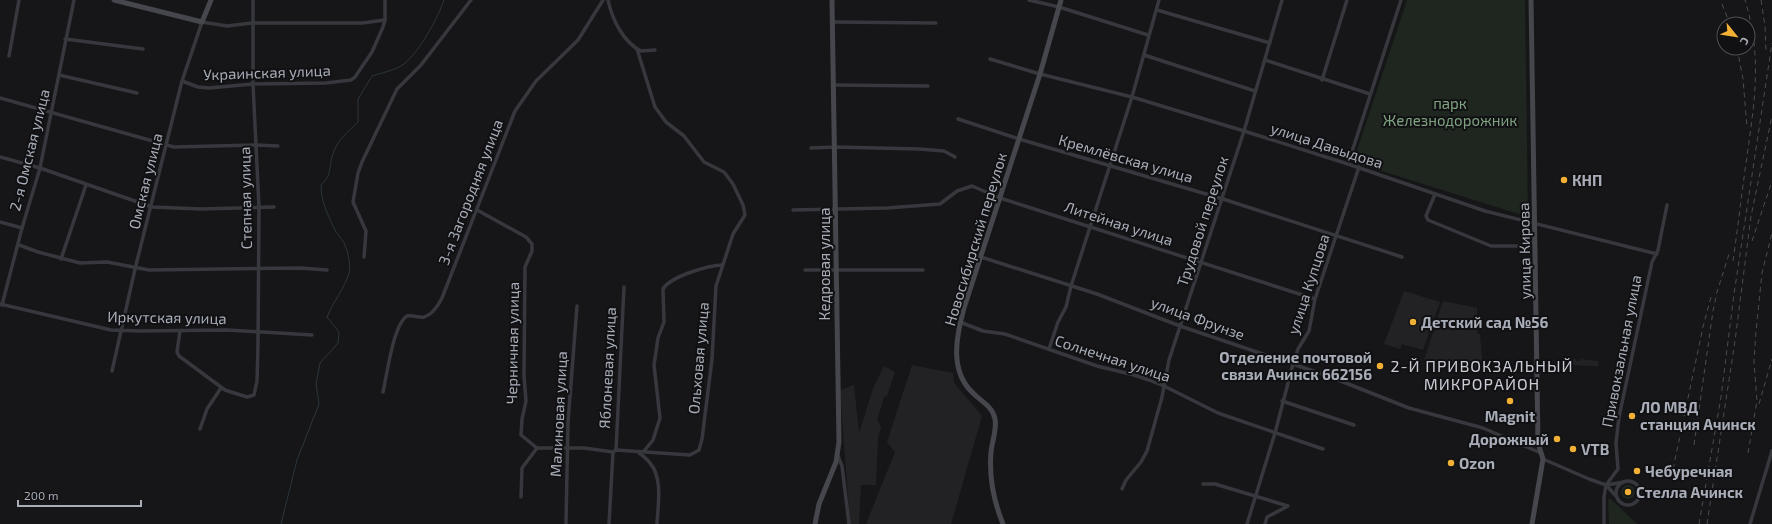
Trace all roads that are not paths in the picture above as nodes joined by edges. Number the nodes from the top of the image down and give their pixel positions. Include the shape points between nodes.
1 (19, 0) edge
2 (74, 0) edge
3 (114, 0) edge
4 (211, 0) edge
5 (253, 0) edge
6 (385, 0) edge
7 (471, 0) edge
8 (602, 0) edge
9 (608, 0) edge
10 (832, 0) edge
11 (1028, 0) edge
12 (1061, 0) edge
13 (1160, 0) edge
14 (1282, 0) edge
15 (1347, 0) edge
16 (1401, 0) edge
17 (1531, 0) edge
18 (1059, 7) junction
19 (1157, 10) junction
20 (385, 20) junction
21 (202, 22) junction
22 (833, 22) junction
23 (252, 23) junction
24 (936, 23) dead end
25 (1148, 35) junction
26 (65, 39) junction
27 (1270, 43) junction
28 (143, 49) dead end
29 (637, 49) junction
30 (655, 50) dead end
31 (1144, 55) junction
32 (9, 56) dead end
33 (990, 59) dead end
34 (1265, 60) junction
35 (1040, 74) junction
36 (59, 75) junction
37 (1322, 80) junction
38 (182, 82) junction
39 (253, 84) junction
40 (834, 85) junction
41 (928, 86) dead end
42 (1255, 91) junction
43 (137, 93) dead end
44 (1370, 94) junction
45 (1132, 97) junction
46 (0, 98) edge
47 (52, 113) junction
48 (958, 119) dead end
49 (1244, 131) junction
50 (1019, 139) junction
51 (166, 145) junction
52 (256, 145) junction
53 (278, 146) dead end
54 (835, 147) junction
55 (810, 148) dead end
56 (955, 156) dead end
57 (0, 157) edge
58 (1348, 164) junction
59 (1109, 166) junction
60 (1359, 167) junction
61 (40, 168) junction
62 (86, 185) junction
63 (1434, 194) junction
64 (1000, 198) junction
65 (1223, 199) junction
66 (1667, 205) dead end
67 (152, 207) junction
68 (259, 207) junction
69 (274, 207) dead end
70 (836, 208) junction
71 (477, 210) junction
72 (793, 210) dead end
73 (0, 222) edge
74 (1535, 224) junction
75 (1090, 226) junction
76 (22, 228) junction
77 (1337, 236) junction
78 (1535, 242) junction
79 (19, 245) junction
80 (1657, 254) junction
81 (364, 257) dead end
82 (981, 257) junction
83 (1402, 257) dead end
84 (61, 259) junction
85 (1201, 262) junction
86 (722, 265) junction
87 (135, 269) junction
88 (836, 269) junction
89 (258, 270) junction
90 (327, 270) dead end
91 (805, 270) dead end
92 (923, 270) dead end
93 (1071, 286) junction
94 (624, 287) dead end
95 (1315, 299) junction
96 (1, 305) edge
97 (577, 306) dead end
98 (960, 322) junction
99 (1180, 326) junction
100 (122, 330) junction
101 (180, 331) junction
102 (258, 332) junction
103 (312, 335) dead end
104 (1049, 349) junction
105 (1293, 364) junction
106 (112, 371) dead end
107 (1164, 386) junction
108 (222, 388) junction
109 (383, 392) dead end
110 (1282, 401) junction
111 (1354, 425) dead end
112 (200, 429) dead end
113 (1275, 433) junction
114 (537, 448) junction
115 (567, 448) junction
116 (1323, 449) dead end
117 (614, 451) junction
118 (644, 451) junction
119 (1772, 451) edge
120 (638, 452) junction
121 (1541, 453) junction
122 (838, 456) junction
123 (1543, 459) junction
124 (1624, 482) junction
125 (1203, 484) dead end
126 (1606, 485) junction
127 (1122, 489) dead end
128 (1256, 496) junction
129 (1616, 496) junction
130 (521, 497) dead end
131 (566, 523) edge
132 (610, 524) edge
133 (657, 524) edge
134 (815, 524) edge
135 (849, 524) edge
136 (1003, 524) edge
137 (1247, 524) edge
138 (1265, 524) edge
139 (1532, 524) edge
140 (1604, 524) edge
141 (1750, 524) edge

1 - 32 street
2 - 26 street, 2-я Омская улица
3 - 21 street
4 - 21 street, Омская улица
5 - 23 street, Степная улица
6 - 20 street
7 - 81 street via 421,65 397,89 362,162 353,202 366,232
8 - 71 street, 3-я Загородняя улица via 578,40 536,81 515,111
9 - 29 street via 615,22
10 - 22 street, Кедровая улица
11 - 18 street
12 - 18 street, Новосибирский переулок
13 - 19 street
14 - 27 street, Трудовой переулок
15 - 37 street
16 - 44 street
17 - 74 street, улица Кирова
18 - 25 street
18 - 35 street, Новосибирский переулок
19 - 25 street
19 - 27 street
20 - 23 street via 362,23
20 - 39 street, Украинская улица via 372,52 353,79 326,83
21 - 23 street via 227,26
21 - 38 street, Омская улица
22 - 24 street
22 - 40 street, Кедровая улица
23 - 39 street, Степная улица
25 - 31 street
26 - 28 street
26 - 36 street, 2-я Омская улица
27 - 34 street, Трудовой переулок
29 - 30 street via 645,52
29 - 86 street, Ольховая улица via 655,107 666,122 684,136 704,162 724,172 743,204 745,215 733,234
31 - 42 street
31 - 45 street
33 - 35 street, улица Давыдова
34 - 37 street
34 - 42 street, Трудовой переулок
35 - 45 street, улица Давыдова
35 - 50 street, Новосибирский переулок
36 - 43 street
36 - 47 street, 2-я Омская улица
37 - 44 street
38 - 39 street, Украинская улица via 209,88
38 - 51 street, Омская улица
39 - 52 street, Степная улица
40 - 41 street
40 - 54 street, Кедровая улица
42 - 49 street, Трудовой переулок
44 - 58 street
45 - 49 street, улица Давыдова
45 - 59 street
46 - 47 street
47 - 51 street
47 - 61 street, 2-я Омская улица
48 - 50 street, Кремлёвская улица
49 - 58 street, улица Давыдова
49 - 65 street, Трудовой переулок
50 - 59 street, Кремлёвская улица
50 - 64 street, Новосибирский переулок
51 - 52 street via 183,148
51 - 67 street, Омская улица
52 - 53 street
52 - 68 street, Степная улица
54 - 55 street
54 - 56 street via 926,149 944,151
54 - 70 street, Кедровая улица
57 - 61 street
58 - 60 street, улица Давыдова
59 - 65 street, Кремлёвская улица
59 - 75 street
60 - 63 street, улица Давыдова
60 - 77 street, улица Купцова
61 - 62 street
61 - 76 street, 2-я Омская улица
62 - 67 street
62 - 84 street
63 - 74 street, улица Давыдова via 1485,212
63 - 78 street via 1426,216 1428,220 1491,246 1519,246
64 - 70 street, Литейная улица via 976,187 962,188 940,204
64 - 75 street, Литейная улица
64 - 82 street, Новосибирский переулок
65 - 77 street, Кремлёвская улица
65 - 85 street, Трудовой переулок
66 - 80 street, Привокзальная улица
67 - 68 street
67 - 87 street, Омская улица
68 - 69 street
68 - 89 street, Степная улица
70 - 72 street
70 - 88 street, Кедровая улица
71 - 109 street, 3-я Загородняя улица via 440,303 427,316 407,316 400,322
71 - 114 street, Черничная улица via 526,237 532,244 532,251 525,267 526,401 521,435
73 - 76 street
74 - 78 street, улица Кирова
74 - 80 street, улица Давыдова
75 - 85 street, Литейная улица
75 - 93 street
76 - 79 street, 2-я Омская улица
77 - 83 street, Кремлёвская улица
77 - 95 street, улица Купцова
78 - 121 street, улица Кирова via 1538,443
79 - 84 street
79 - 96 street, 2-я Омская улица
80 - 126 street, Привокзальная улица via 1652,262 1619,417 1616,443 1618,469
82 - 93 street, улица Фрунзе
82 - 98 street, Новосибирский переулок
84 - 87 street via 80,263 107,262
85 - 95 street, Литейная улица
85 - 99 street, Трудовой переулок
86 - 118 street via 710,266 680,278 663,289 664,322 658,338 654,365 660,418 653,440
86 - 118 street, Ольховая улица via 716,286 712,359 703,433 698,450 690,455
87 - 89 street
87 - 100 street, Омская улица
88 - 91 street
88 - 92 street
88 - 122 street, Кедровая улица via 840,430
89 - 90 street
89 - 102 street, Степная улица
93 - 99 street, улица Фрунзе
93 - 104 street via 1066,307
94 - 117 street, Яблоневая улица
95 - 105 street, улица Купцова via 1309,331 1296,353
96 - 100 street, Иркутская улица via 105,329
97 - 115 street, Малиновая улица
98 - 104 street, Солнечная улица
98 - 136 street, Новосибирский переулок via 956,351 960,374 969,390 990,408 995,416 990,469 995,500
99 - 105 street, улица Фрунзе
99 - 107 street, Трудовой переулок via 1167,366
100 - 101 street, Иркутская улица
100 - 106 street, Омская улица
101 - 102 street, Иркутская улица
101 - 108 street via 177,352 179,356
102 - 103 street, Иркутская улица
102 - 108 street, Степная улица via 257,382 254,395 247,397
104 - 107 street, Солнечная улица
105 - 110 street, улица Купцова
105 - 121 street, улица Фрунзе via 1409,408 1483,428
107 - 113 street, Солнечная улица via 1218,413
107 - 127 street, Трудовой переулок via 1145,455
108 - 112 street via 207,408
110 - 111 street
110 - 113 street, улица Купцова
113 - 116 street, Солнечная улица
113 - 128 street, улица Купцова
114 - 115 street
114 - 130 street via 522,468
115 - 117 street
115 - 131 street, Малиновая улица
117 - 120 street
117 - 132 street, Яблоневая улица
118 - 120 street
119 - 141 street
120 - 133 street via 651,463 657,476
121 - 123 street, улица Кирова
122 - 134 street, Кедровая улица via 818,504
122 - 135 street via 842,466
123 - 126 street
123 - 139 street, улица Кирова
124 - 126 street
124 - 129 street via 1617,488
124 - 129 street via 1636,485 1638,498 1627,505
125 - 128 street via 1215,484
126 - 129 street
126 - 140 street
128 - 137 street, улица Купцова
128 - 138 street via 1288,506 1267,517

